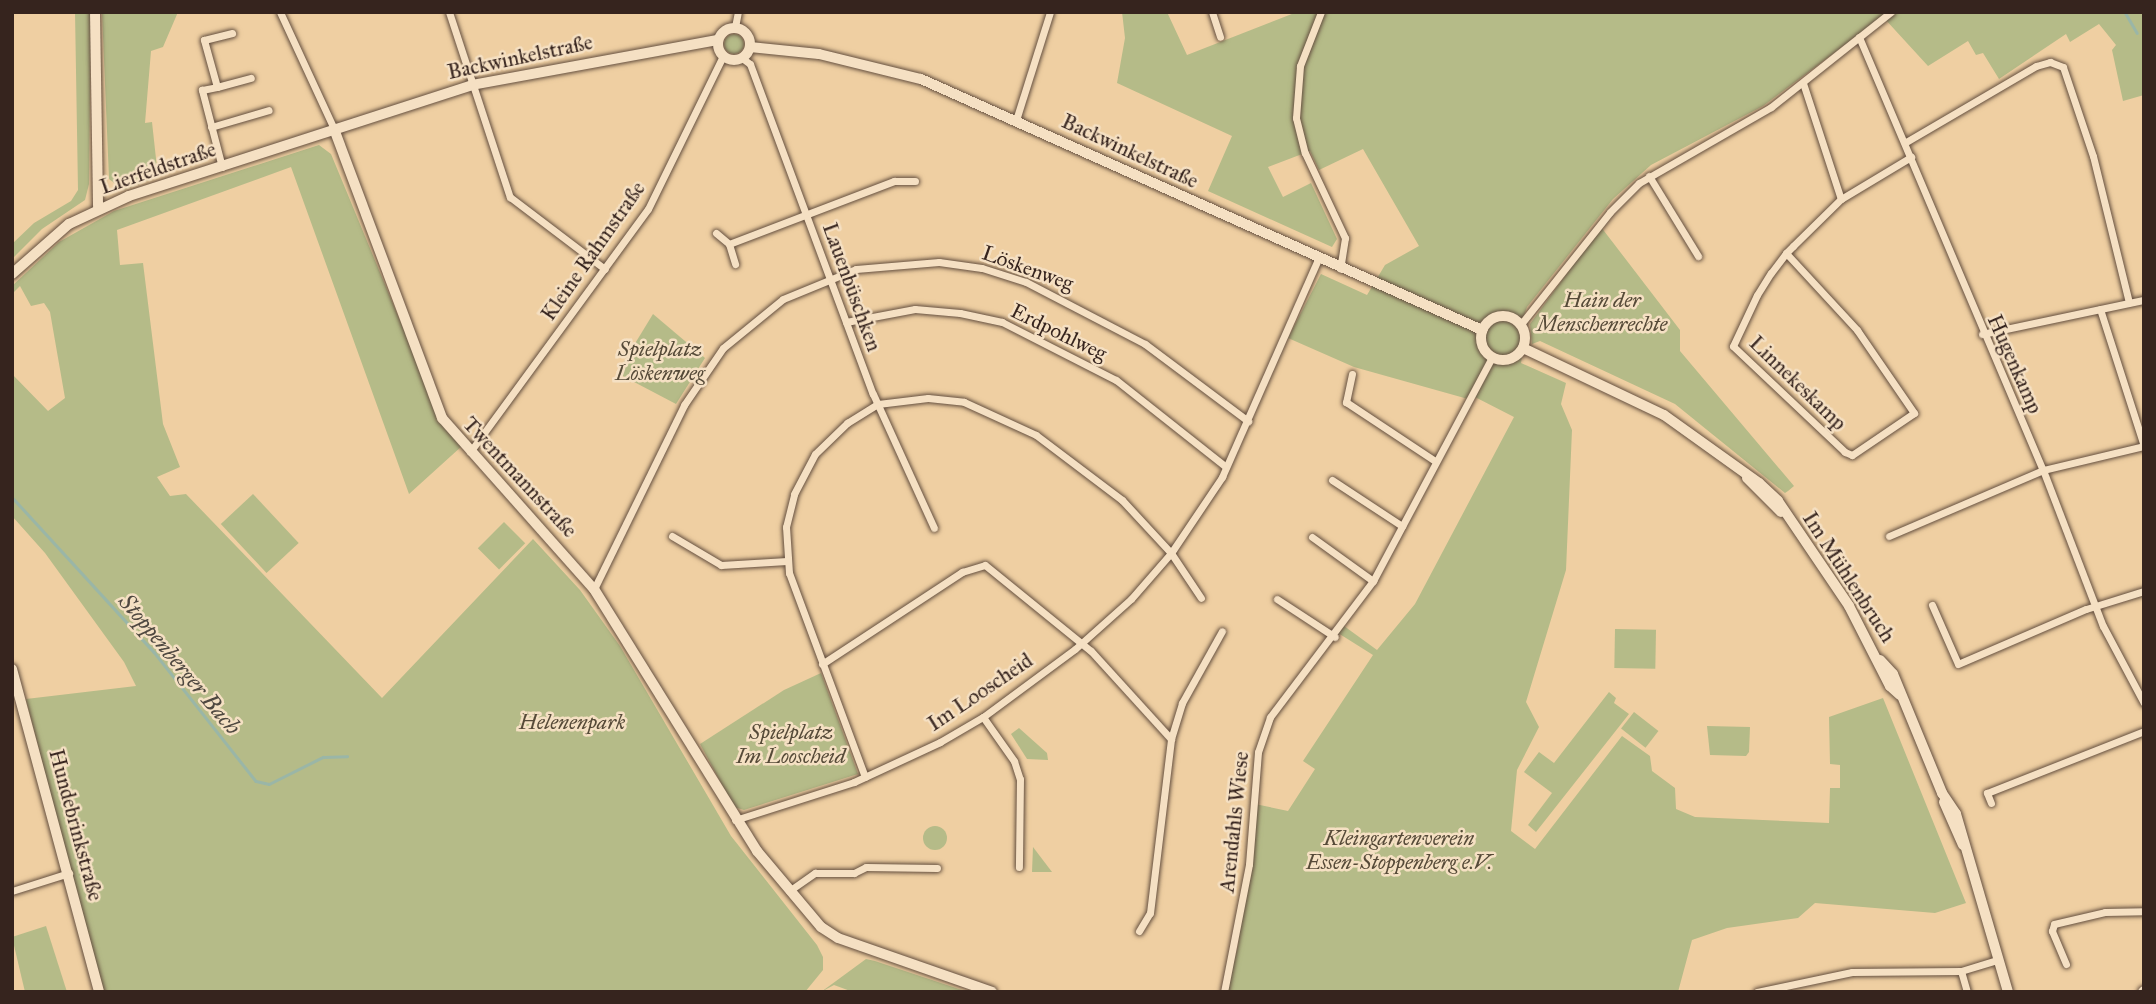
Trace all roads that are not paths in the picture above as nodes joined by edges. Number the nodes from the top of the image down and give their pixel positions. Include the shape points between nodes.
1 (95, 12) edge
2 (280, 12) edge
3 (449, 12) edge
4 (738, 12) edge
5 (1050, 12) edge
6 (1212, 12) edge
7 (1321, 12) edge
8 (1891, 12) edge
9 (735, 27) junction
10 (232, 33) dead end
11 (1220, 37) dead end
12 (1859, 37) junction
13 (718, 40) junction
14 (750, 47) junction
15 (723, 56) junction
16 (742, 58) junction
17 (251, 78) dead end
18 (1803, 83) junction
19 (472, 85) junction
20 (217, 87) junction
21 (270, 110) dead end
22 (1016, 120) junction
23 (211, 127) junction
24 (334, 129) junction
25 (1906, 142) junction
26 (1911, 157) junction
27 (222, 167) junction
28 (1649, 176) junction
29 (915, 181) dead end
30 (1841, 199) junction
31 (98, 208) junction
32 (807, 215) junction
33 (716, 233) dead end
34 (729, 244) junction
35 (1786, 253) junction
36 (1698, 256) dead end
37 (1318, 259) junction
38 (735, 264) dead end
39 (1340, 268) junction
40 (605, 269) junction
41 (12, 274) edge
42 (830, 277) junction
43 (2144, 299) edge
44 (2129, 303) junction
45 (2100, 309) junction
46 (846, 322) junction
47 (1521, 324) junction
48 (1482, 330) junction
49 (1982, 334) junction
50 (1523, 348) junction
51 (1492, 357) junction
52 (1352, 374) dead end
53 (878, 404) junction
54 (1248, 421) junction
55 (2144, 446) edge
56 (469, 453) junction
57 (1435, 461) junction
58 (1226, 467) junction
59 (2043, 470) junction
60 (1332, 480) dead end
61 (1402, 526) junction
62 (934, 528) dead end
63 (672, 536) dead end
64 (1889, 536) dead end
65 (1312, 537) dead end
66 (1171, 553) junction
67 (787, 561) junction
68 (1373, 582) junction
69 (594, 589) junction
70 (2144, 592) edge
71 (1201, 598) dead end
72 (1277, 599) dead end
73 (1932, 605) dead end
74 (2095, 607) junction
75 (1222, 631) dead end
76 (1335, 636) junction
77 (1082, 644) junction
78 (822, 664) junction
79 (12, 669) edge
80 (2144, 703) edge
81 (983, 717) junction
82 (2144, 732) edge
83 (1171, 739) junction
84 (865, 778) junction
85 (1991, 803) dead end
86 (736, 820) junction
87 (1019, 867) dead end
88 (937, 868) dead end
89 (69, 873) junction
90 (12, 891) edge
91 (789, 891) junction
92 (2144, 911) edge
93 (1139, 931) dead end
94 (1998, 960) junction
95 (2066, 964) dead end
96 (1961, 971) junction
97 (99, 992) edge
98 (992, 992) edge
99 (1224, 992) edge
100 (1757, 992) edge
101 (1967, 992) edge
102 (2008, 992) edge

1 - 31 main road
2 - 24 street, Twentmannstraße
3 - 19 street
4 - 9 street
5 - 22 street
6 - 11 street
7 - 39 street via 1300,66 1296,118 1305,153 1345,237
8 - 12 street
9 - 13 main road via 724,31
9 - 14 main road via 748,35
10 - 20 street via 204,40
12 - 18 street
12 - 25 street, Hugenkamp
13 - 15 main road
13 - 19 main road, Backwinkelstraße
14 - 16 main road
14 - 22 main road, Backwinkelstraße via 819,54 888,69
15 - 16 main road
15 - 40 street, Kleine Rahmstraße via 648,209
16 - 32 street, Lauenbüschken via 750,64
17 - 20 street
18 - 28 street via 1759,115
18 - 30 street
19 - 24 main road, Backwinkelstraße
19 - 40 street via 510,197
20 - 23 street via 202,90
21 - 23 street
22 - 37 main road, Backwinkelstraße
23 - 27 street
24 - 27 main road, Lierfeldstraße
24 - 56 main road, Twentmannstraße via 436,408
25 - 26 street, Hugenkamp
25 - 44 street via 2045,63 2063,67 2085,126
26 - 30 street, Linnekeskamp
26 - 49 street, Hugenkamp
27 - 31 main road, Lierfeldstraße
28 - 36 street
28 - 47 street via 1610,212
29 - 32 street via 894,181
30 - 35 street, Linnekeskamp
31 - 41 main road, Lierfeldstraße via 47,240
32 - 34 street
32 - 42 street, Lauenbüschken
33 - 34 street
34 - 38 street
35 - 35 street, Linnekeskamp via 1857,330 1914,413 1849,454 1734,349 1757,295
37 - 39 main road, Backwinkelstraße
37 - 54 street, Im Looscheid
39 - 48 main road, Backwinkelstraße
40 - 56 street, Kleine Rahmstraße
42 - 46 street, Lauenbüschken
42 - 54 street, Löskenweg via 876,265 920,261 1004,274 1116,326
42 - 69 street, Löskenweg via 764,312 712,360 684,405
43 - 44 street
44 - 45 street
45 - 49 street
45 - 55 street
46 - 53 street, Lauenbüschken
46 - 58 street, Erdpohlweg via 915,309 1002,322 1116,380
47 - 48 main road via 1502,316
47 - 50 main road
48 - 51 main road via 1482,345
49 - 59 street, Hugenkamp
50 - 51 main road via 1511,358
50 - 94 main road, Im Mühlenbruch via 1664,415 1745,475 1785,515 1849,606 1900,695 1942,793 1956,814
51 - 57 street, Arendahls Wiese
52 - 57 street via 1346,402
53 - 62 street, Lauenbüschken
53 - 66 street via 946,398 1006,419 1088,471
53 - 67 street via 830,437 802,474 789,510
54 - 58 street, Im Looscheid
55 - 59 street
56 - 69 main road, Twentmannstraße
57 - 61 street, Arendahls Wiese
58 - 66 street, Im Looscheid
59 - 64 street
59 - 74 street, Hugenkamp
60 - 61 street
61 - 68 street, Arendahls Wiese
63 - 67 street via 721,565
65 - 68 street
66 - 71 street
66 - 77 street, Im Looscheid
67 - 78 street
68 - 76 street, Arendahls Wiese
69 - 86 main road, Twentmannstraße via 635,649
70 - 74 street
72 - 76 street
73 - 74 street via 1958,664
74 - 80 street, Hugenkamp
75 - 83 street via 1182,703
76 - 99 street, Arendahls Wiese via 1280,702 1262,735 1249,864
77 - 78 street via 994,569 976,564
77 - 81 street, Im Looscheid
77 - 83 street
78 - 84 street
79 - 89 main road, Hundebrinkstraße
81 - 84 street, Im Looscheid
81 - 87 street via 1014,761 1020,779
82 - 85 street via 1987,793
83 - 93 street via 1150,913
84 - 86 street, Im Looscheid
86 - 91 main road, Twentmannstraße
88 - 91 street via 866,867 854,873 814,873
89 - 90 street
89 - 97 main road, Hundebrinkstraße
91 - 98 main road, Twentmannstraße via 821,927 848,943
92 - 95 street via 2105,912 2054,924 2052,931
94 - 96 street
94 - 102 main road, Im Mühlenbruch
96 - 100 street via 1856,972
96 - 101 street

